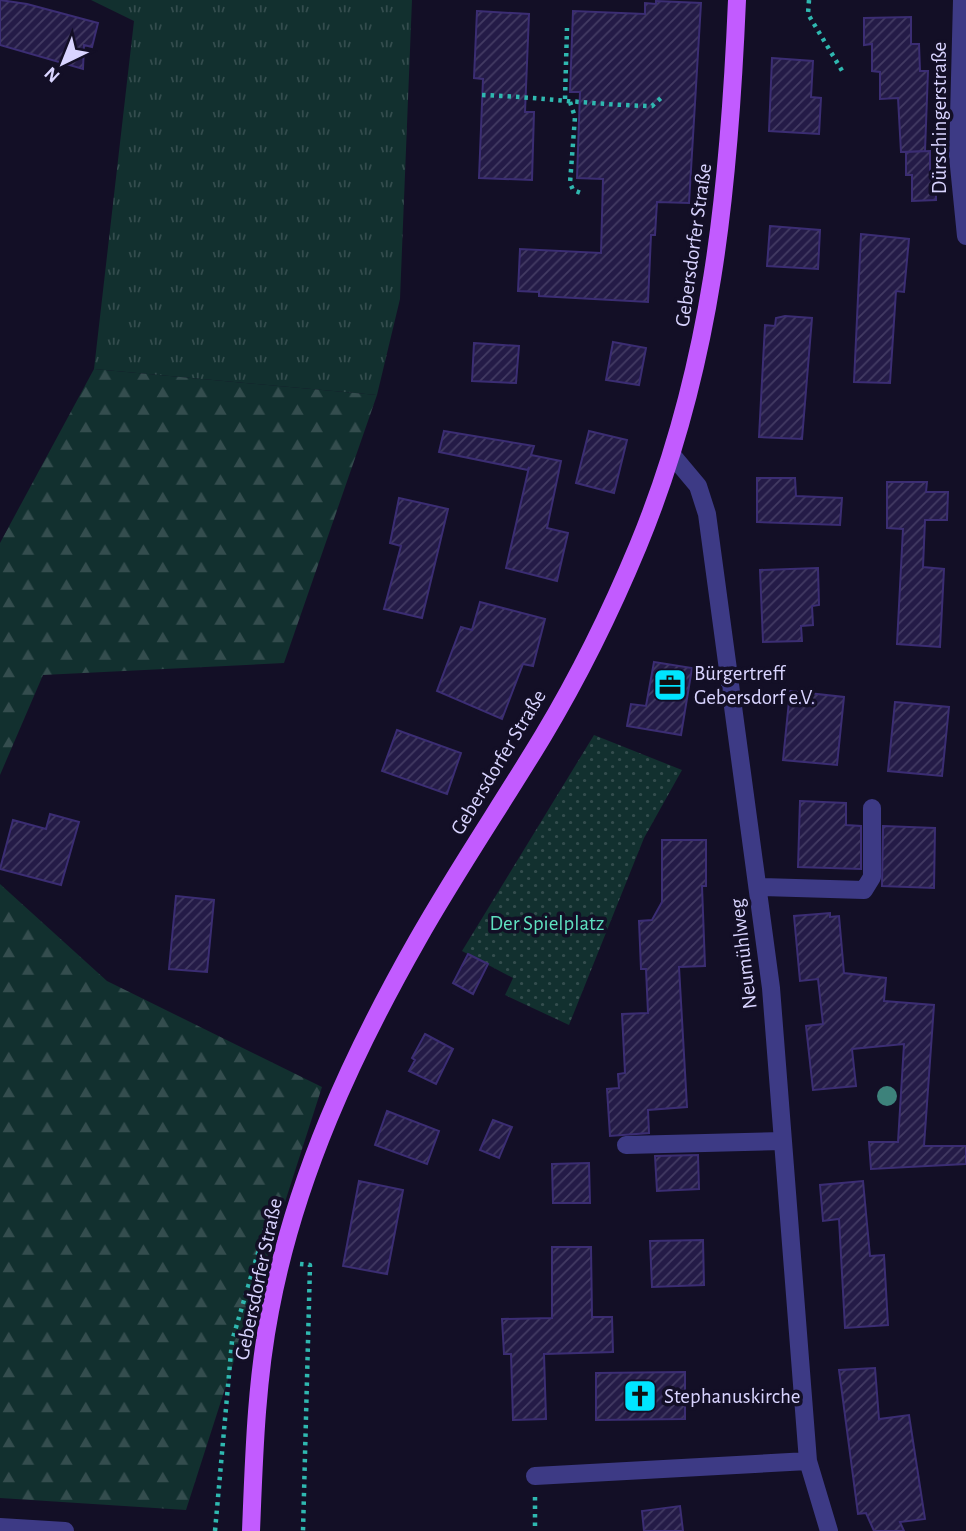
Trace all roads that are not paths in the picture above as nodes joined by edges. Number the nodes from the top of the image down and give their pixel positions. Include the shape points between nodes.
1 (737, 0) edge
2 (962, 0) edge
3 (966, 236) edge
4 (672, 454) junction
5 (872, 807) dead end
6 (758, 887) junction
7 (783, 1141) junction
8 (626, 1145) dead end
9 (808, 1461) junction
10 (535, 1476) road end
11 (0, 1527) edge
12 (65, 1531) edge
13 (251, 1531) edge
14 (829, 1531) edge

1 - 4 main road, Gebersdorfer Straße via 716,268 694,377
2 - 3 street, Dürschingerstraße via 958,156
4 - 6 street, Neumühlweg via 698,486 707,514
4 - 13 main road, Gebersdorfer Straße via 637,548 584,663 412,949 321,1136 288,1231 270,1308 258,1400
5 - 6 street via 872,877 863,890
6 - 7 street, Neumühlweg
7 - 8 street
7 - 9 street, Neumühlweg
9 - 10 street
9 - 14 street, Neumühlweg
11 - 12 street

